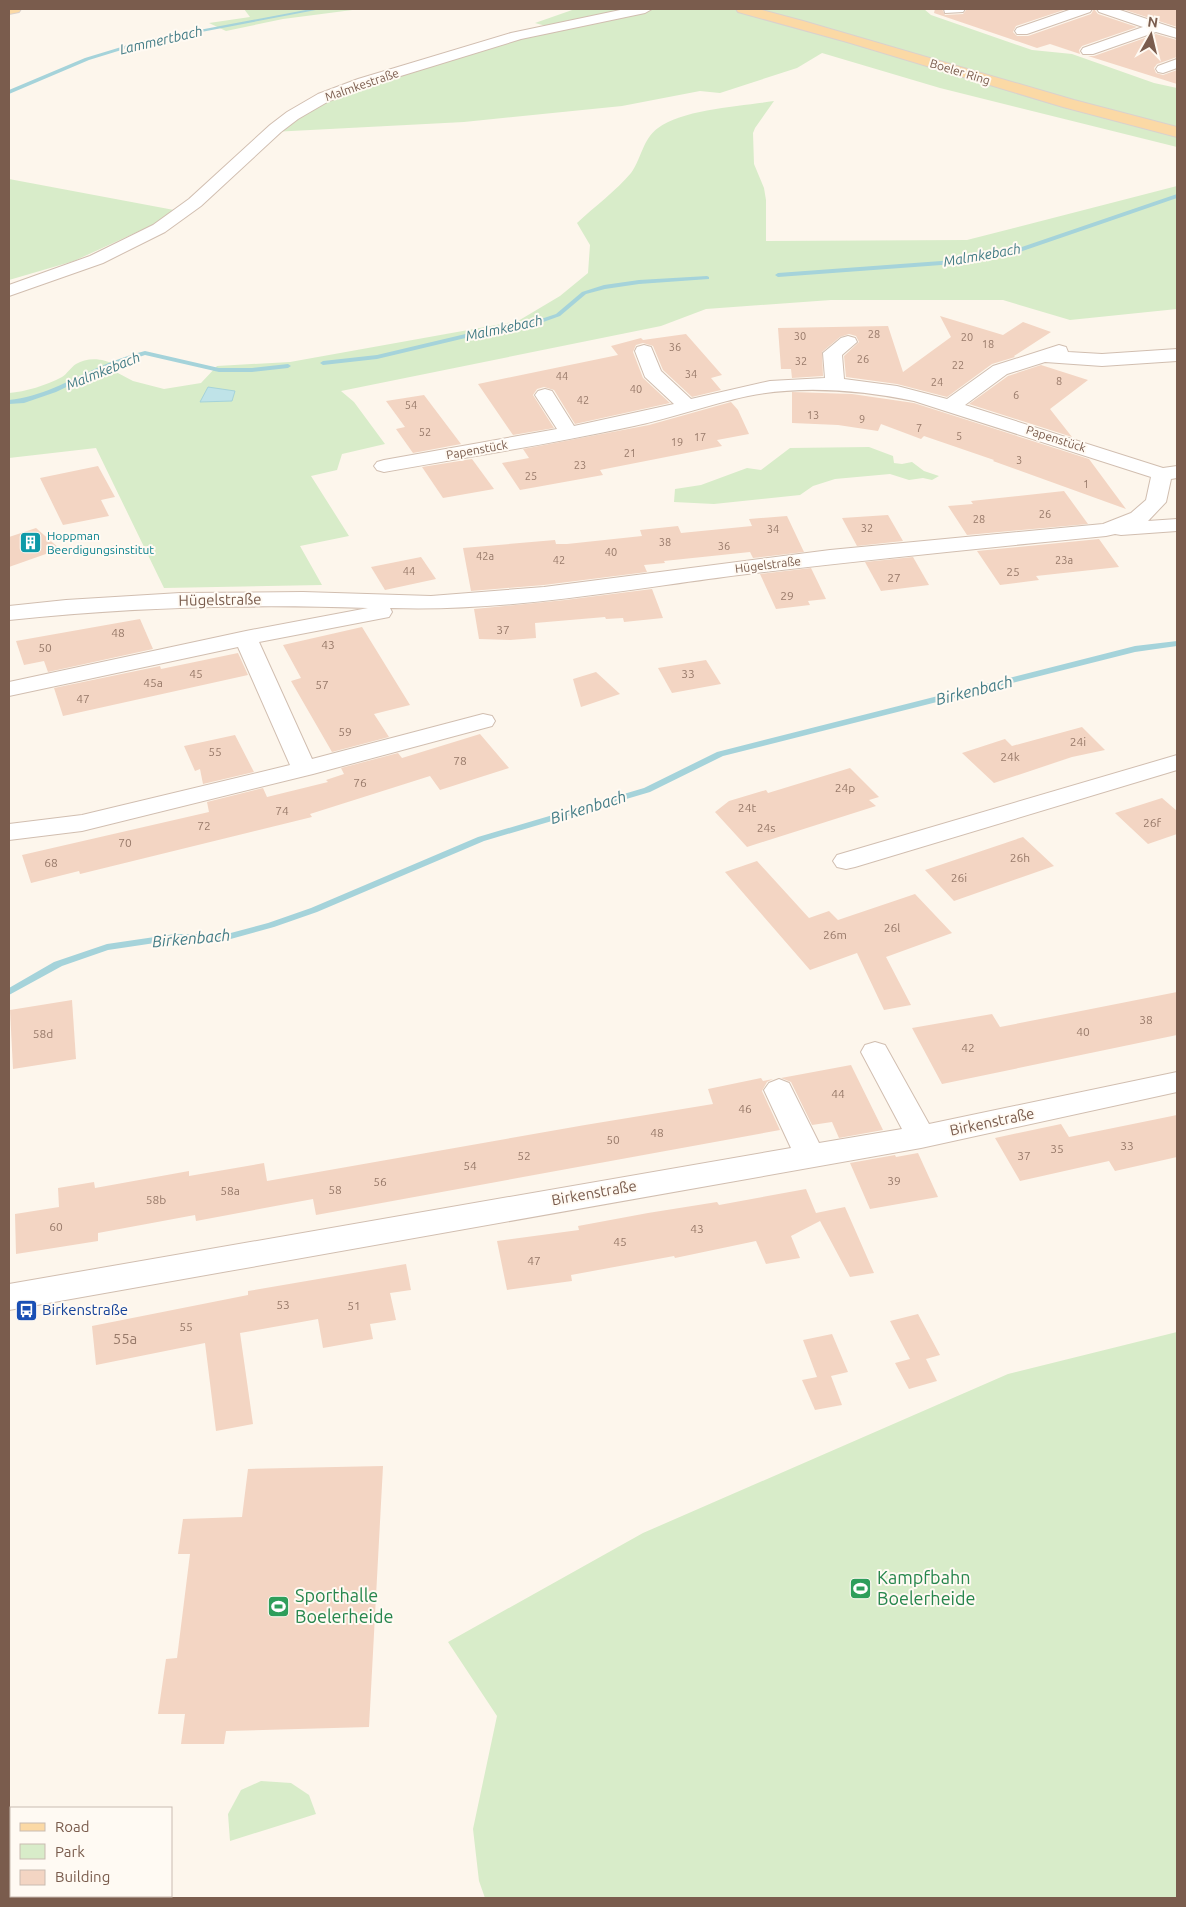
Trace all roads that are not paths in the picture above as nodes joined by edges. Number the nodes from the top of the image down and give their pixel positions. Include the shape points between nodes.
1 (14, 9) edge
2 (645, 9) edge
3 (743, 9) edge
4 (1085, 9) edge
5 (1104, 9) edge
6 (9, 10) edge
7 (1156, 27) junction
8 (1022, 30) dead end
9 (1177, 34) edge
10 (1088, 52) dead end
11 (1177, 63) edge
12 (1163, 70) dead end
13 (1177, 132) edge
14 (9, 291) edge
15 (848, 342) dead end
16 (1068, 349) dead end
17 (644, 350) dead end
18 (1177, 355) edge
19 (1043, 356) junction
20 (836, 384) junction
21 (545, 395) dead end
22 (687, 406) junction
23 (950, 406) junction
24 (570, 433) junction
25 (384, 466) dead end
26 (1170, 473) edge
27 (1177, 525) edge
28 (1106, 530) junction
29 (431, 602) junction
30 (9, 613) edge
31 (246, 638) junction
32 (9, 689) edge
33 (483, 721) dead end
34 (1177, 762) edge
35 (304, 769) junction
36 (9, 832) edge
37 (846, 860) dead end
38 (875, 1052) dead end
39 (1177, 1082) edge
40 (779, 1090) dead end
41 (921, 1137) junction
42 (810, 1156) junction
43 (9, 1296) edge

1 - 6 main road
2 - 14 street, Malmkestraße via 527,33 349,87 311,103 286,119 176,217 149,234 60,274
3 - 13 main road, Boeler Ring via 1038,96
4 - 8 street
5 - 7 street
7 - 9 street
7 - 10 street
11 - 12 street
15 - 20 street via 832,352
16 - 19 street
17 - 22 street via 652,373
18 - 19 street via 1102,360
19 - 23 street via 1000,370
20 - 22 street, Papenstück via 750,389
20 - 23 street, Papenstück via 877,387
21 - 24 street
22 - 24 street, Papenstück
23 - 26 street, Papenstück
24 - 25 street, Papenstück
26 - 28 street, Hügelstraße via 1156,502 1139,518
27 - 28 street, Hügelstraße
28 - 29 street, Hügelstraße via 830,557 544,594
29 - 30 street, Hügelstraße via 180,600
29 - 31 street, Hügelstraße
31 - 32 street, Hügelstraße
31 - 35 street
33 - 35 street
34 - 37 street
35 - 36 street via 82,822
38 - 41 street
39 - 41 street, Birkenstraße
40 - 42 street
41 - 42 street, Birkenstraße
42 - 43 street, Birkenstraße

